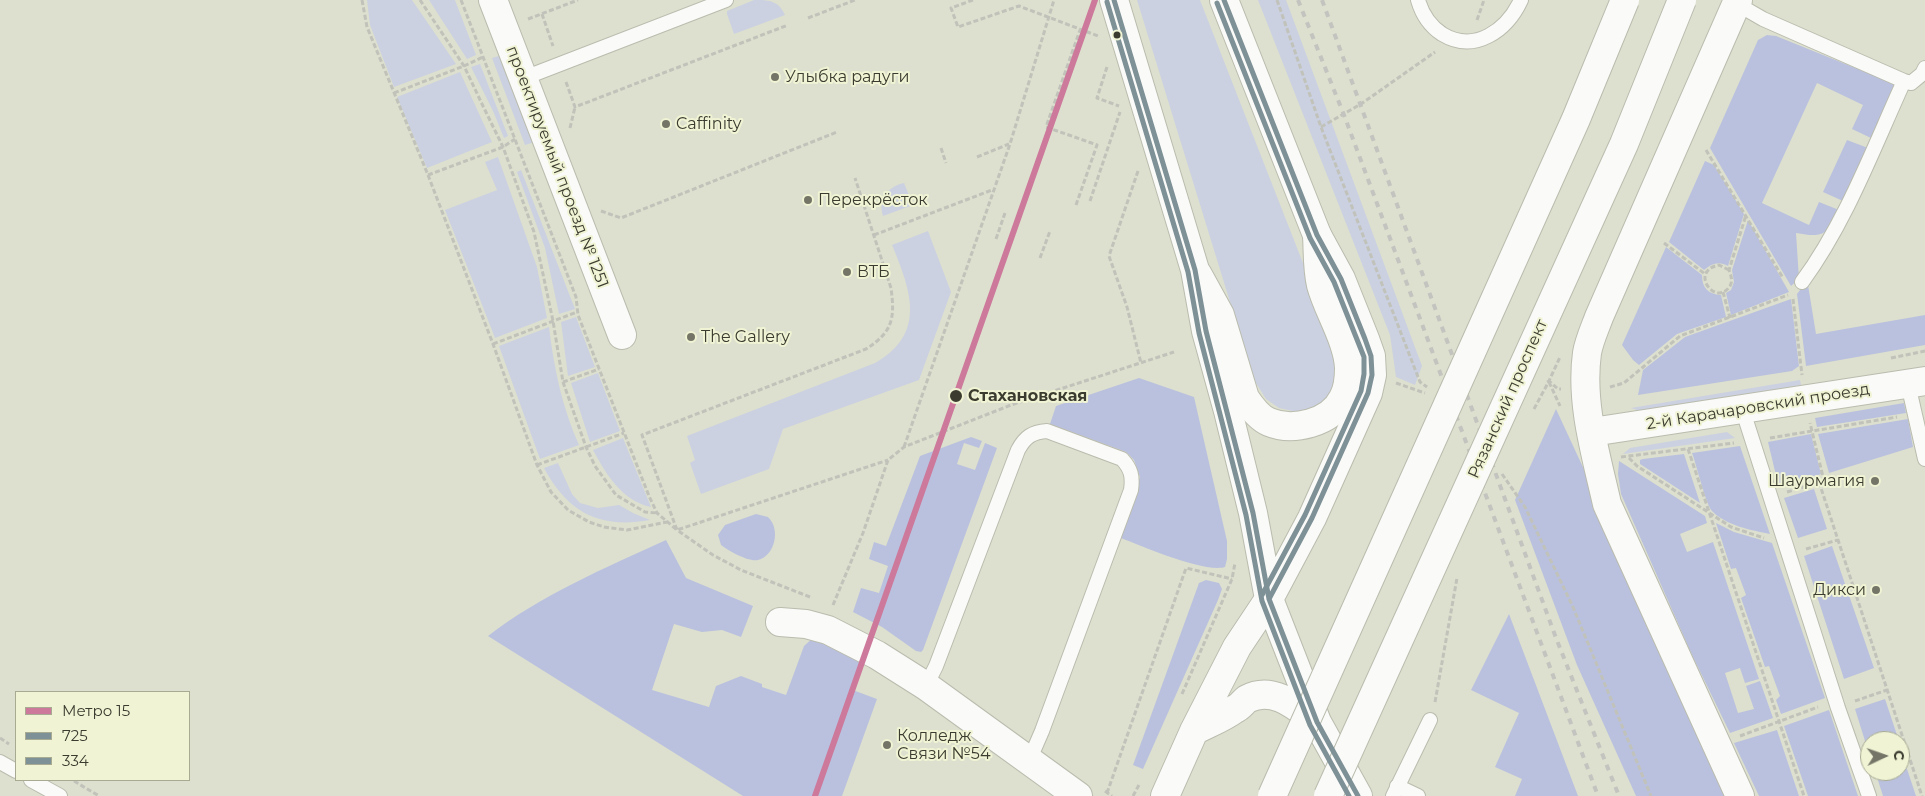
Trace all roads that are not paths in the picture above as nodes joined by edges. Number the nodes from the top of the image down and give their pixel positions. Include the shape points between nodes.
1 (493, 0) edge
2 (726, 0) edge
3 (1114, 0) edge
4 (1224, 0) edge
5 (1418, 0) edge
6 (1521, 0) edge
7 (1625, 0) edge
8 (1682, 0) edge
9 (1737, 2) edge
10 (1925, 68) edge
11 (524, 78) junction
12 (1904, 81) junction
13 (1317, 235) junction
14 (1195, 270) junction
15 (1802, 282) dead end
16 (622, 335) dead end
17 (1917, 383) edge
18 (1742, 408) junction
19 (1592, 432) junction
20 (1925, 459) edge
21 (1269, 599) junction
22 (780, 622) dead end
23 (926, 686) junction
24 (1430, 720) road end
25 (1317, 722) junction
26 (1194, 731) junction
27 (1029, 760) junction
28 (0, 762) edge
29 (15, 770) edge
30 (33, 781) edge
31 (1395, 791) edge
32 (60, 796) edge
33 (1078, 796) edge
34 (1164, 796) edge
35 (1272, 796) edge
36 (1328, 796) edge
37 (1358, 796) edge
38 (1418, 796) edge
39 (1740, 796) edge
40 (1869, 796) edge

1 - 11 main road, проектируемый проезд № 1251
2 - 11 lane
3 - 14 main road
4 - 13 main road
5 - 6 lane via 1421,11 1434,29 1452,40 1474,42 1496,32
7 - 35 main road, bridge via 1576,120
8 - 36 main road, Рязанский проспект, bridge via 1624,144
9 - 12 lane via 1763,19
9 - 19 main road via 1599,317 1587,352 1585,391
10 - 12 lane via 1911,83
11 - 16 main road, проектируемый проезд № 1251
12 - 15 lane via 1845,210
13 - 14 main road via 1321,284 1348,356 1349,368 1343,400 1323,418 1311,423 1288,426 1268,422 1245,398 1220,315
13 - 21 main road via 1341,279 1370,356 1372,375 1365,400 1312,518
14 - 21 main road via 1206,331 1253,513
17 - 18 main road, 2-й Карачаровский проезд
17 - 20 lane
18 - 19 main road, 2-й Карачаровский проезд
18 - 40 lane
19 - 39 main road via 1607,504
21 - 25 main road
21 - 26 main road via 1237,647
22 - 23 main road via 828,630 877,655
23 - 27 main road
23 - 27 lane via 1025,437 1047,431 1122,459 1132,477 1131,490
24 - 31 lane
25 - 26 main road via 1287,700 1268,695 1246,700 1237,709
25 - 37 main road
26 - 34 main road
27 - 33 main road
28 - 29 lane
30 - 32 lane
31 - 38 lane

